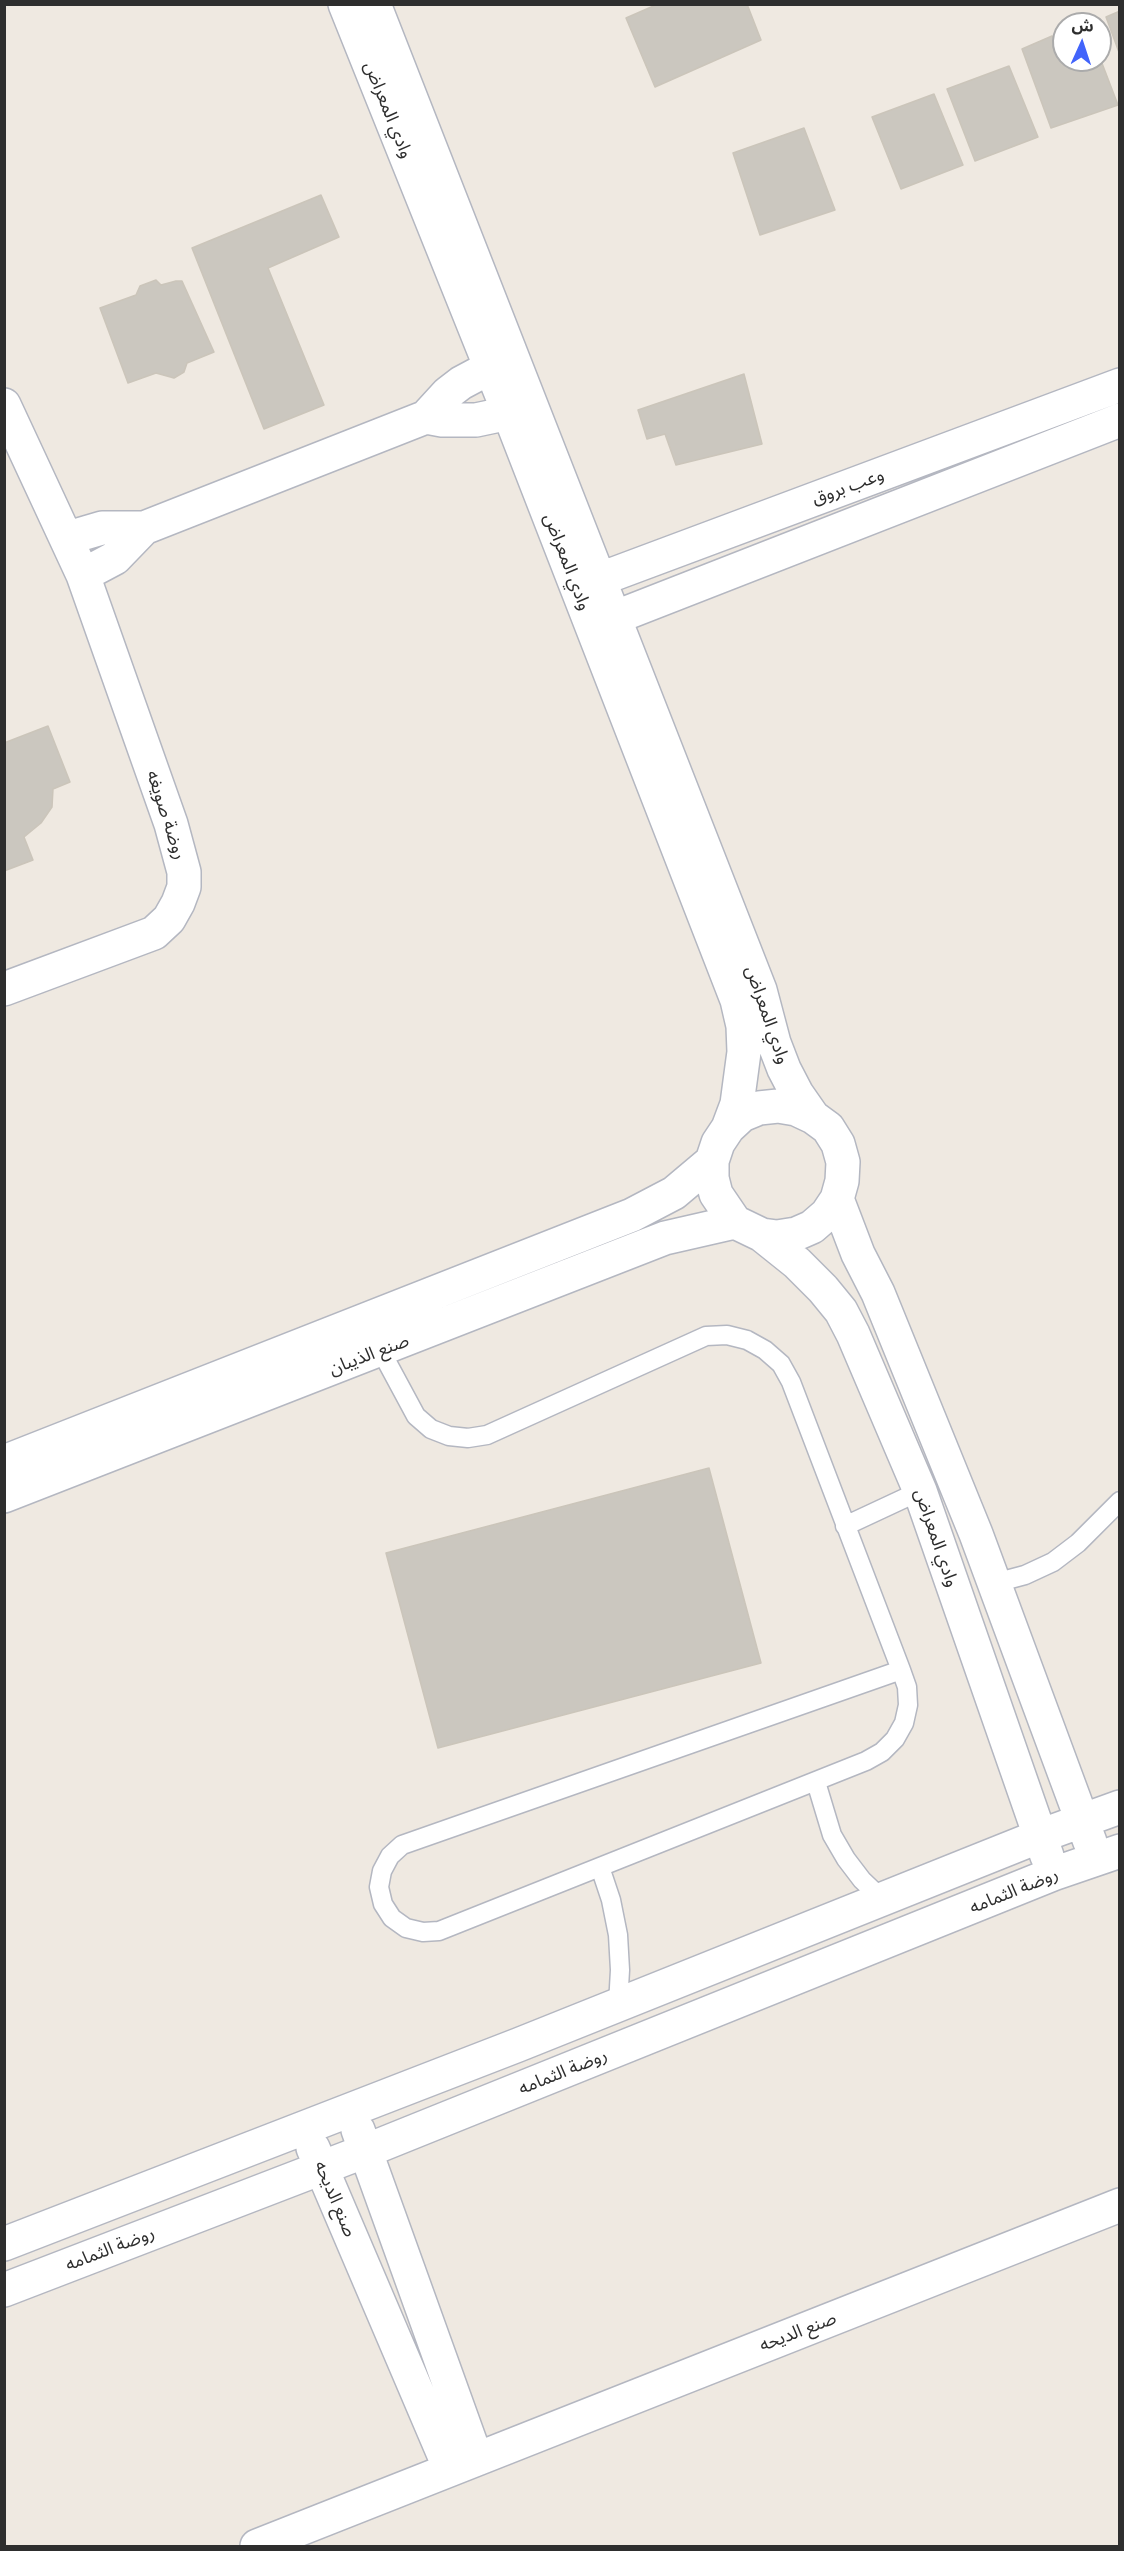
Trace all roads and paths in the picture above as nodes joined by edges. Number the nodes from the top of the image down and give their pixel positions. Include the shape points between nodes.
1 (345, 4) edge
2 (374, 4) edge
3 (503, 363) junction
4 (1119, 385) edge
5 (4, 405) edge
6 (520, 408) junction
7 (426, 417) junction
8 (1119, 420) edge
9 (144, 528) junction
10 (68, 538) junction
11 (83, 575) junction
12 (588, 584) junction
13 (602, 622) junction
14 (4, 989) edge
15 (813, 1117) junction
16 (728, 1128) junction
17 (712, 1161) junction
18 (837, 1199) junction
19 (748, 1228) junction
20 (381, 1351) junction
21 (4, 1462) edge
22 (920, 1491) junction
23 (4, 1496) edge
24 (1119, 1501) edge
25 (845, 1526) junction
26 (976, 1534) junction
27 (940, 1549) junction
28 (995, 1583) junction
29 (901, 1670) junction
30 (816, 1782) junction
31 (1119, 1807) edge
32 (1082, 1821) junction
33 (1040, 1836) junction
34 (1108, 1855) edge
35 (600, 1867) junction
36 (1053, 1874) junction
37 (882, 1899) junction
38 (618, 2006) junction
39 (349, 2109) junction
40 (304, 2128) junction
41 (368, 2150) junction
42 (322, 2167) junction
43 (1119, 2205) edge
44 (4, 2244) edge
45 (4, 2290) edge
46 (463, 2464) junction
47 (257, 2547) edge

1 - 3 street, وادي المعراض
2 - 3 street, وادي المعراض
3 - 6 street, وادي المعراض
3 - 7 street via 461,383
4 - 12 street, وعب بروق
5 - 10 street, روضة صويغه
6 - 7 street via 476,420
6 - 12 street, وادي المعراض
7 - 9 street
8 - 13 street, وعب بروق
9 - 10 street via 102,528
9 - 11 street via 115,558
10 - 11 street, روضة صويغه
11 - 14 street, روضة صويغه via 177,842 184,887 169,919 154,933
12 - 13 street, وادي المعراض
13 - 15 street, وادي المعراض via 760,990 784,1069
13 - 16 street, وادي المعراض via 737,1000 744,1052 740,1086
15 - 16 street, وادي المعراض via 796,1109 759,1108
15 - 18 street, وادي المعراض via 828,1128 838,1144 843,1162
16 - 17 street, وادي المعراض
17 - 19 street, وادي المعراض via 712,1178 724,1209
17 - 21 street, صنع الذيبان via 674,1193 632,1215
18 - 19 street, وادي المعراض via 812,1227 796,1234 777,1237
18 - 26 street, وادي المعراض
19 - 20 street, صنع الذيبان via 665,1238
19 - 22 street, وادي المعراض via 797,1263 841,1311
20 - 23 street, صنع الذيبان
20 - 25 lane via 416,1416 431,1429 468,1438 487,1435 706,1336 727,1335 747,1340 780,1364 791,1382
22 - 25 lane
22 - 27 street, وادي المعراض
24 - 28 lane via 1078,1544 1053,1562
25 - 29 lane
26 - 27 street
26 - 28 street, وادي المعراض
27 - 33 street, وادي المعراض
28 - 32 street, وادي المعراض
29 - 30 lane via 908,1706 895,1739 866,1761
29 - 35 lane via 402,1845 390,1856 379,1887 392,1918 406,1928 431,1932
30 - 35 lane
30 - 37 lane via 832,1835 862,1880
31 - 32 street
32 - 33 street
32 - 34 street, وادي المعراض
33 - 36 street, وادي المعراض
33 - 37 street
34 - 36 street, روضة الثمامه
35 - 38 lane via 618,1935
36 - 41 street, روضة الثمامه
37 - 38 street
38 - 39 street
39 - 40 street
39 - 41 street
40 - 42 street, صنع الديحه
40 - 44 street
41 - 42 street, روضة الثمامه
41 - 46 street
42 - 45 street, روضة الثمامه
42 - 46 street, صنع الديحه
43 - 46 street, صنع الديحه
46 - 47 street, صنع الديحه

